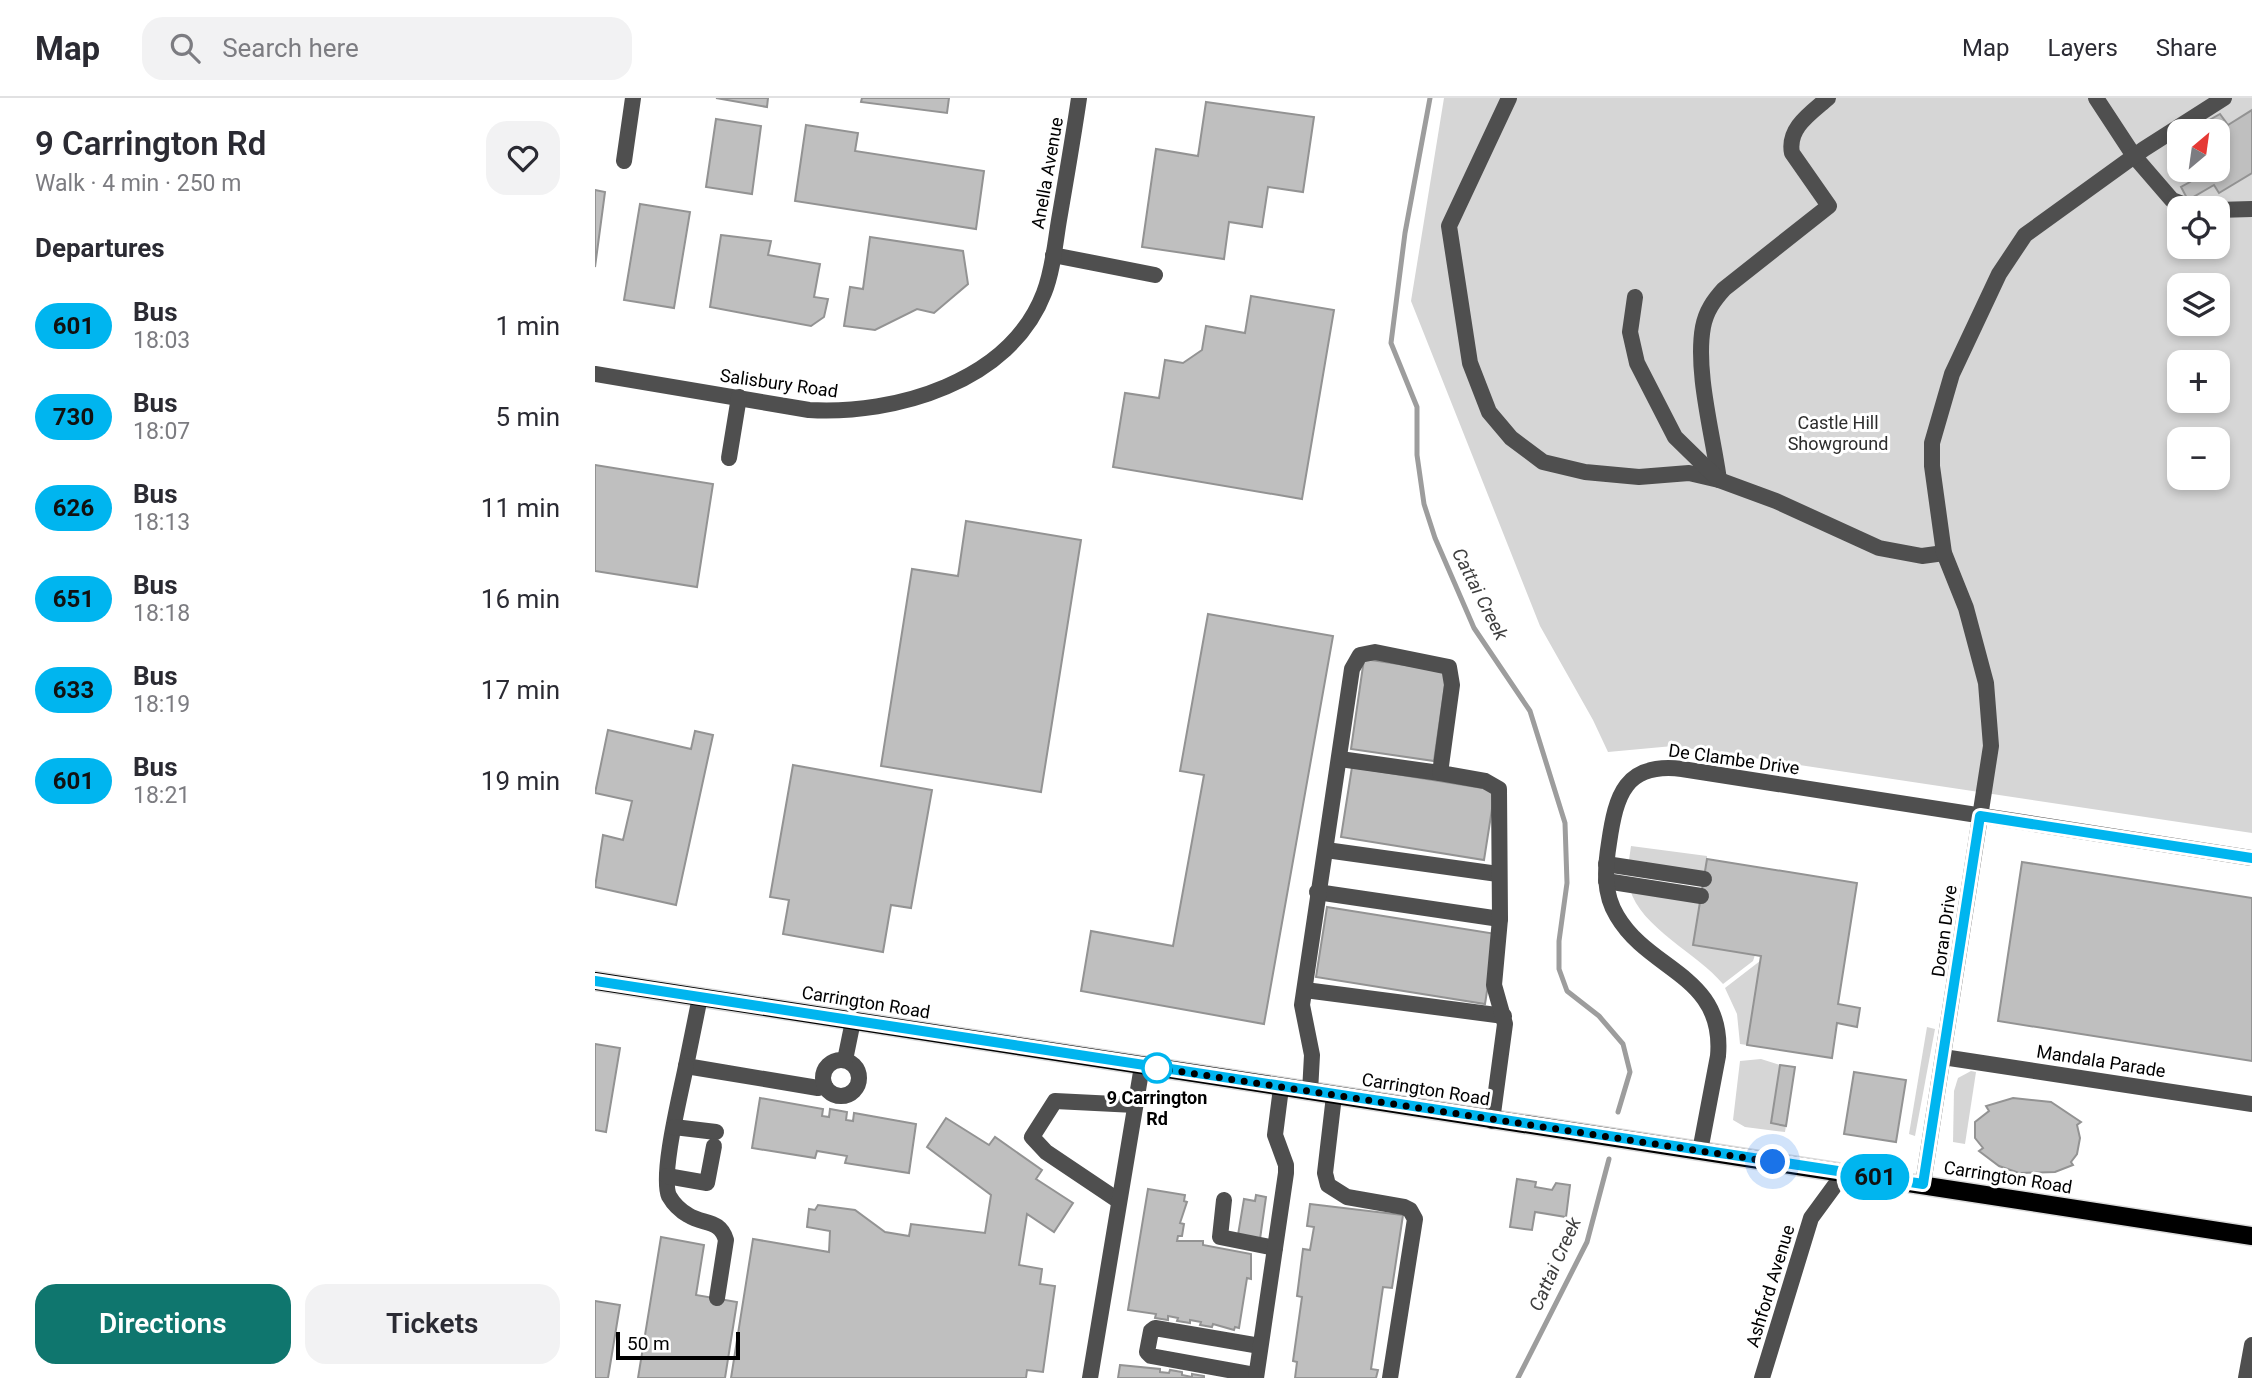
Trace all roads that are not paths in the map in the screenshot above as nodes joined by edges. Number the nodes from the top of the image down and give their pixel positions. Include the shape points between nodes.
1 (633, 98) edge
2 (1079, 98) edge
3 (1509, 98) edge
4 (1828, 98) edge
5 (2096, 98) edge
6 (2224, 98) edge
7 (2134, 156) junction
8 (624, 161) dead end
9 (2169, 196) edge
10 (2252, 209) edge
11 (2230, 210) edge
12 (1053, 255) junction
13 (1155, 275) dead end
14 (1635, 297) dead end
15 (595, 374) edge
16 (739, 397) junction
17 (729, 458) dead end
18 (1719, 480) junction
19 (1944, 553) junction
20 (1340, 759) junction
21 (1440, 773) junction
22 (1980, 816) junction
23 (1326, 850) junction
24 (2252, 858) edge
25 (1606, 864) junction
26 (1498, 874) junction
27 (1704, 879) dead end
28 (1606, 881) junction
29 (1317, 892) junction
30 (1701, 896) dead end
31 (1500, 919) junction
32 (595, 981) edge
33 (1305, 990) junction
34 (700, 997) junction
35 (1504, 1016) junction
36 (853, 1021) junction
37 (1943, 1057) junction
38 (845, 1060) junction
39 (686, 1066) junction
40 (1142, 1066) junction
41 (825, 1086) junction
42 (1281, 1088) junction
43 (1310, 1092) junction
44 (1333, 1096) junction
45 (2252, 1104) edge
46 (1135, 1105) junction
47 (1492, 1121) junction
48 (674, 1127) junction
49 (1700, 1151) junction
50 (1844, 1173) junction
51 (667, 1176) junction
52 (1923, 1184) junction
53 (1224, 1199) dead end
54 (1119, 1201) junction
55 (2252, 1236) edge
56 (1275, 1248) junction
57 (717, 1298) dead end
58 (2252, 1345) edge
59 (1260, 1346) junction
60 (1256, 1376) edge
61 (1090, 1378) edge
62 (1390, 1378) edge
63 (1762, 1378) edge
64 (2246, 1378) edge

1 - 8 street
2 - 12 street, Anella Avenue
3 - 18 street via 1449,226 1470,363 1489,412 1511,438 1543,462 1598,473 1639,477 1689,473
4 - 18 street via 1797,128 1790,145 1829,206 1724,289 1703,325 1704,371
5 - 7 street
6 - 7 street, Doran Drive
7 - 9 street
7 - 19 street, Doran Drive via 2025,235 1984,305 1943,397 1932,443
10 - 11 street
12 - 13 street
12 - 16 street, Salisbury Road via 1045,291 1024,329 985,364 946,385 886,407 843,412
14 - 18 street via 1630,332 1637,363 1675,437
15 - 16 street, Salisbury Road
16 - 17 street
18 - 19 street via 1776,500 1879,548 1922,556
19 - 22 street, Doran Drive via 1966,608 1986,683 1991,746
20 - 21 street
20 - 21 street via 1352,669 1360,655 1374,652 1443,664 1453,673
20 - 23 street
21 - 26 street via 1485,781 1499,789
22 - 24 street, De Clambe Drive
22 - 25 street, De Clambe Drive via 1657,768 1634,777 1618,797
22 - 37 street, Doran Drive
23 - 26 street
23 - 29 street
25 - 27 street
25 - 28 street, De Clambe Drive
26 - 31 street
28 - 30 street
28 - 49 street, De Clambe Drive via 1625,928 1698,989 1713,1013 1718,1051
29 - 31 street
29 - 33 street
31 - 35 street via 1494,985
32 - 34 main road, Carrington Road
33 - 35 street
33 - 43 street via 1302,1005 1312,1055
34 - 36 main road, Carrington Road
34 - 39 street
35 - 47 street
36 - 38 street
36 - 40 main road, Carrington Road
37 - 45 street, Mandala Parade
37 - 52 street, Doran Drive
38 - 41 street via 829,1065 823,1075
38 - 41 street via 859,1072 856,1089 839,1096
39 - 41 street
39 - 48 street
40 - 42 main road, Carrington Road
40 - 46 street
42 - 43 main road, Carrington Road
42 - 56 street via 1275,1135 1286,1166
43 - 44 main road, Carrington Road
44 - 47 main road, Carrington Road
44 - 62 street via 1325,1173 1328,1185 1347,1197 1404,1207 1415,1219
46 - 54 street
46 - 54 street via 1055,1101 1032,1137 1046,1152
47 - 49 main road, Carrington Road
48 - 51 street
48 - 51 street via 715,1139 707,1183
49 - 50 main road, Carrington Road
50 - 52 main road, Carrington Road
50 - 63 street, Ashford Avenue via 1811,1218
51 - 57 street via 668,1194 681,1211 715,1224 724,1233
52 - 55 main road, Carrington Road
53 - 56 street via 1220,1237
54 - 61 street
56 - 59 street
58 - 64 street
59 - 60 street
59 - 60 street via 1156,1328 1151,1331 1147,1352

